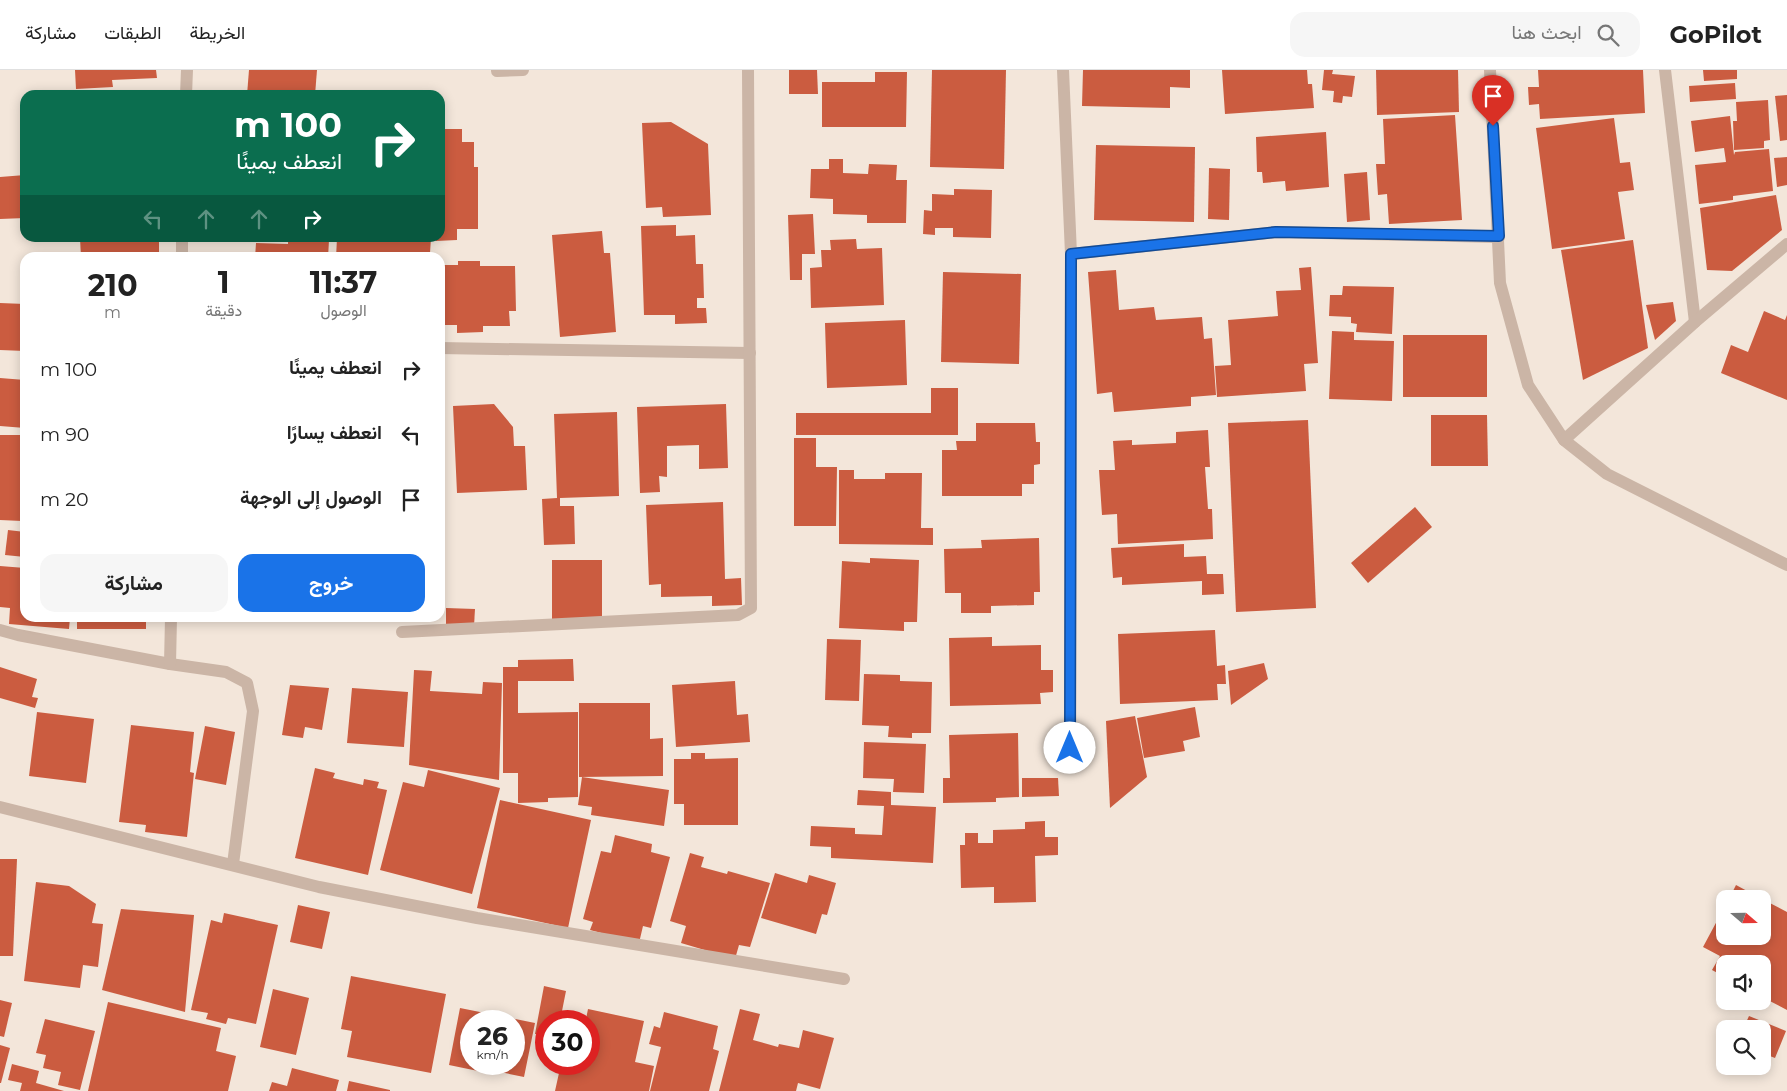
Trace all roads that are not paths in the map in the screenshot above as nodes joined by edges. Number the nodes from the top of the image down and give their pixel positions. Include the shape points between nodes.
1 (187, 70) edge
2 (523, 70) edge
3 (748, 70) edge
4 (1064, 70) edge
5 (1490, 70) edge
6 (1665, 70) edge
7 (497, 71) edge
8 (186, 90) edge
9 (1499, 236) junction
10 (1785, 249) edge
11 (1071, 254) junction
12 (1694, 322) junction
13 (445, 348) edge
14 (750, 354) junction
15 (1564, 440) junction
16 (1787, 565) edge
17 (171, 622) edge
18 (0, 630) edge
19 (402, 632) dead end
20 (170, 664) junction
21 (1070, 748) dead end
22 (0, 806) edge
23 (233, 864) junction
24 (844, 978) dead end

1 - 8 street
2 - 7 street
3 - 14 street
4 - 11 street
5 - 9 street
6 - 12 street
9 - 11 street via 1276,232
9 - 15 street via 1500,283 1528,385
10 - 12 street
11 - 21 street
12 - 15 street
13 - 14 street
14 - 19 street via 751,608 738,615
15 - 16 street via 1607,474
17 - 20 street
18 - 20 street
20 - 23 street via 226,672 247,683 253,711
22 - 23 street
23 - 24 street via 319,887 477,918

